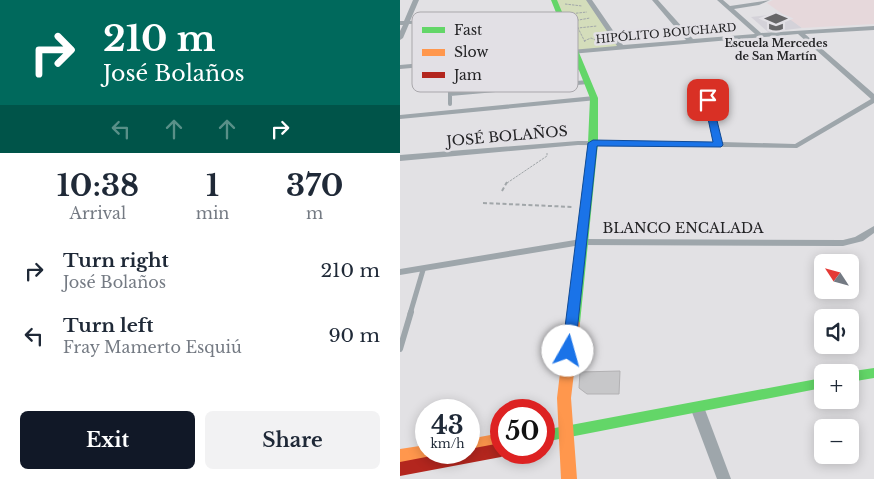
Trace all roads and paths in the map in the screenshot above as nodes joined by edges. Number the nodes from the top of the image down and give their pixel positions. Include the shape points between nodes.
1 (416, 0) edge
2 (589, 0) edge
3 (654, 0) edge
4 (720, 0) edge
5 (767, 0) edge
6 (554, 1) edge
7 (729, 8) junction
8 (597, 11) junction
9 (578, 15) edge
10 (578, 20) edge
11 (578, 20) edge
12 (581, 22) dead end
13 (403, 23) edge
14 (598, 26) dead end
15 (874, 28) edge
16 (799, 32) junction
17 (760, 35) junction
18 (400, 38) edge
19 (584, 41) junction
20 (691, 41) junction
21 (578, 44) edge
22 (622, 48) junction
23 (578, 49) edge
24 (581, 49) junction
25 (578, 68) edge
26 (582, 68) junction
27 (588, 82) junction
28 (578, 83) edge
29 (473, 92) edge
30 (450, 94) joint
31 (594, 98) junction
32 (874, 99) edge
33 (708, 100) dead end
34 (450, 104) dead end
35 (400, 117) edge
36 (593, 143) junction
37 (718, 145) junction
38 (550, 146) junction
39 (400, 158) edge
40 (502, 191) dead end
41 (483, 203) dead end
42 (585, 207) junction
43 (874, 229) edge
44 (581, 242) junction
45 (423, 270) junction
46 (400, 272) edge
47 (400, 349) edge
48 (874, 373) edge
49 (859, 376) edge
50 (814, 385) edge
51 (697, 408) junction
52 (566, 433) junction
53 (555, 434) edge
54 (490, 452) edge
55 (415, 454) edge
56 (400, 456) edge
57 (400, 469) edge
58 (569, 479) edge
59 (724, 479) edge

1 - 13 street
2 - 8 street
3 - 20 street
4 - 7 street
5 - 7 street
6 - 8 path
7 - 17 street
8 - 9 path
8 - 10 path
8 - 22 street
11 - 12 path
13 - 18 street
14 - 19 path via 578,28
15 - 16 street, HIPÓLITO BOUCHARD
16 - 17 street, HIPÓLITO BOUCHARD
16 - 32 street
17 - 20 street, HIPÓLITO BOUCHARD
19 - 24 path
19 - 24 path via 592,38 603,44
20 - 22 street, HIPÓLITO BOUCHARD
21 - 24 main road
22 - 24 street, HIPÓLITO BOUCHARD
23 - 24 street, HIPÓLITO BOUCHARD
24 - 26 main road
25 - 26 lane
26 - 27 main road
27 - 28 lane
27 - 31 main road
29 - 30 lane
30 - 34 lane
31 - 35 street
31 - 36 main road
32 - 37 street, JOSÉ BOLAÑOS via 798,146
33 - 37 street
36 - 37 street, JOSÉ BOLAÑOS
36 - 38 street, JOSÉ BOLAÑOS
36 - 42 main road
38 - 39 street, JOSÉ BOLAÑOS
38 - 40 path via 546,156 508,181
41 - 42 path
42 - 44 main road
43 - 44 street, BLANCO ENCALADA via 859,239 843,243
44 - 45 street, BLANCO ENCALADA
44 - 52 main road via 564,398
45 - 46 street, BLANCO ENCALADA
45 - 47 lane
48 - 49 main road
50 - 51 main road
51 - 52 main road
51 - 59 street
52 - 53 main road
52 - 58 main road
54 - 57 main road
55 - 56 main road

